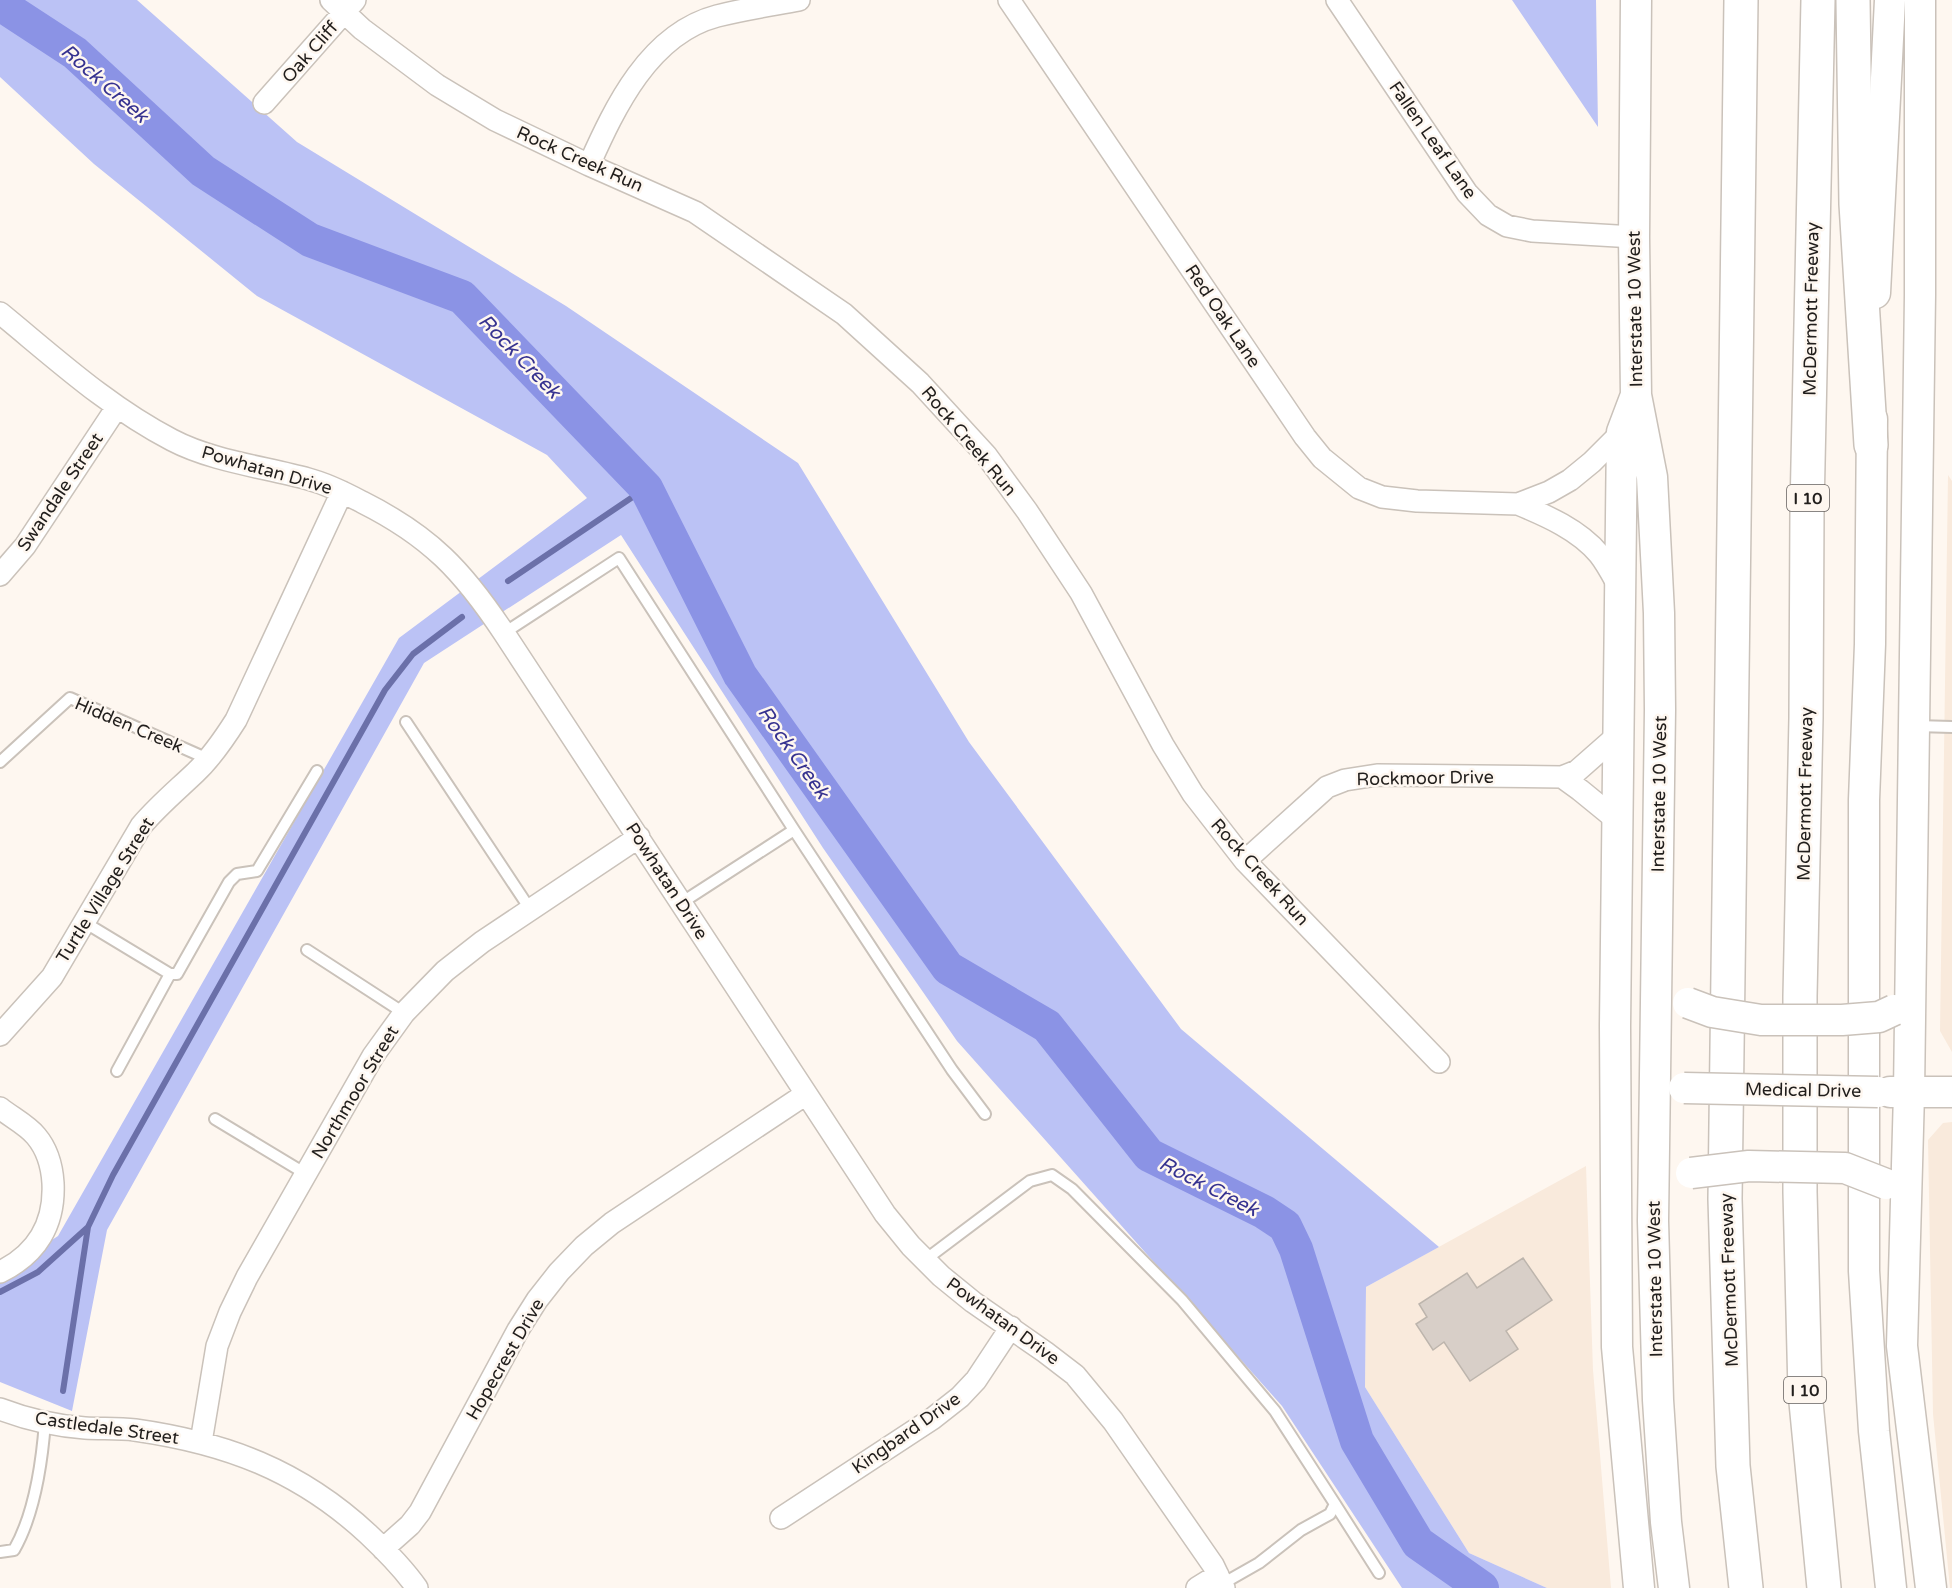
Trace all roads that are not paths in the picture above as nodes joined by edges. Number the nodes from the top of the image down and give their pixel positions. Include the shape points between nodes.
1 (799, 0) edge
2 (1009, 0) edge
3 (1337, 0) edge
4 (1636, 0) edge
5 (1741, 0) edge
6 (1818, 0) edge
7 (1853, 0) edge
8 (1890, 0) edge
9 (1920, 0) edge
10 (344, 4) edge
11 (264, 103) dead end
12 (589, 165) junction
13 (1634, 237) junction
14 (0, 313) edge
15 (1636, 394) junction
16 (117, 407) junction
17 (1622, 432) junction
18 (1871, 446) junction
19 (342, 492) junction
20 (1518, 504) junction
21 (0, 575) edge
22 (1619, 587) junction
23 (504, 633) junction
24 (406, 722) dead end
25 (1914, 726) junction
26 (1952, 727) edge
27 (1618, 735) junction
28 (208, 759) junction
29 (0, 762) edge
30 (316, 771) dead end
31 (1562, 777) junction
32 (1617, 821) junction
33 (794, 830) junction
34 (639, 837) junction
35 (1245, 861) junction
36 (681, 903) junction
37 (530, 909) junction
38 (84, 922) junction
39 (307, 950) dead end
40 (1658, 950) junction
41 (170, 974) junction
42 (1911, 976) junction
43 (404, 1013) junction
44 (0, 1035) edge
45 (1439, 1062) dead end
46 (117, 1071) dead end
47 (1654, 1087) junction
48 (1952, 1092) edge
49 (1909, 1093) junction
50 (806, 1094) junction
51 (0, 1108) edge
52 (985, 1114) dead end
53 (215, 1119) dead end
54 (306, 1174) junction
55 (1653, 1221) junction
56 (1906, 1227) junction
57 (925, 1260) junction
58 (0, 1272) edge
59 (1011, 1327) junction
60 (0, 1409) edge
61 (45, 1422) junction
62 (201, 1442) junction
63 (1335, 1504) junction
64 (781, 1518) dead end
65 (383, 1549) junction
66 (0, 1552) edge
67 (1379, 1574) dead end
68 (1221, 1582) edge
69 (417, 1588) edge
70 (1197, 1588) edge
71 (1639, 1588) edge
72 (1674, 1588) edge
73 (1746, 1588) edge
74 (1824, 1588) edge
75 (1891, 1588) edge
76 (1931, 1588) edge

1 - 12 street via 716,16 685,29 634,80 613,112
2 - 20 street, Red Oak Lane via 1322,458 1359,488 1382,497
3 - 13 street, Fallen Leaf Lane via 1467,193 1488,215 1507,226 1532,231
4 - 13 main road, Interstate 10 West
5 - 73 highway, McDermott Freeway via 1725,1199 1732,1466
6 - 74 highway, McDermott Freeway / I 10 via 1807,510 1800,1192 1805,1392
7 - 18 highway via 1856,204
8 - 18 main road via 1876,246
9 - 25 main road
10 - 11 street, Oak Cliff
10 - 12 street, Rock Creek Run via 362,29 437,85 495,120
12 - 35 street, Rock Creek Run via 695,212 844,314 920,383 986,456 1027,511 1081,593 1192,794
13 - 15 main road, Interstate 10 West
14 - 16 street, Powhatan Drive
15 - 17 main road
15 - 40 main road, Interstate 10 West via 1652,477 1659,613
16 - 19 street, Powhatan Drive via 174,441
16 - 21 street, Swandale Street via 25,546
17 - 20 street, Red Oak Lane via 1570,480
17 - 22 main road
18 - 75 main road via 1864,800 1864,1271 1874,1431
19 - 23 street, Powhatan Drive via 409,527 437,550 462,576
19 - 28 street, Turtle Village Street via 236,720
20 - 22 street, Red Oak Lane via 1575,533 1598,554
22 - 27 main road
23 - 33 lane via 619,558
23 - 34 street, Powhatan Drive
24 - 37 lane
25 - 26 lane
25 - 42 main road
27 - 31 street via 1577,771
27 - 32 main road
28 - 29 lane, Hidden Creek via 70,698
28 - 38 street, Turtle Village Street via 141,826
30 - 41 lane via 257,871 237,874 229,882 177,974
31 - 32 street
31 - 35 street, Rockmoor Drive via 1377,775 1345,780 1327,788
32 - 71 main road via 1617,1347
33 - 36 lane
33 - 52 lane
34 - 36 street, Powhatan Drive
34 - 37 street, Northmoor Street
35 - 45 street, Rock Creek Run
36 - 50 street, Powhatan Drive
37 - 43 street, Northmoor Street via 445,971
38 - 41 lane
38 - 44 street, Turtle Village Street via 52,976
39 - 43 lane
40 - 42 main road, bridge via 1675,990 1688,1003 1712,1012 1761,1020 1879,1017 1894,1010
40 - 47 main road, Interstate 10 West
41 - 46 lane
42 - 49 main road
43 - 54 street, Northmoor Street via 373,1056
47 - 49 main road, Medical Drive, bridge
47 - 55 main road, Interstate 10 West
48 - 49 main road, Medical Drive
49 - 56 main road
50 - 57 street, Powhatan Drive via 885,1214
50 - 65 street, Hopecrest Drive via 612,1223 559,1272 518,1330 420,1512
51 - 58 street via 36,1136 48,1156 54,1200 38,1242
53 - 54 lane
54 - 62 street, Northmoor Street via 230,1312 217,1346
55 - 56 main road, bridge via 1669,1191 1691,1173 1749,1166 1845,1168 1886,1184 1898,1200
55 - 72 main road, Interstate 10 West via 1658,1400
56 - 76 main road via 1902,1346
57 - 59 street, Powhatan Drive via 973,1302
57 - 63 lane via 1030,1181 1052,1175 1072,1189 1182,1300 1275,1411
59 - 64 street, Kingbard Drive via 960,1397
59 - 68 street, Powhatan Drive via 1075,1375 1098,1402
60 - 61 street, Castledale Street
61 - 62 street, Castledale Street via 159,1433
61 - 66 lane via 43,1448 21,1537 14,1550
62 - 65 street, Castledale Street via 252,1458 292,1477 351,1519
63 - 67 lane
63 - 68 lane via 1330,1514 1301,1530 1259,1563
65 - 69 street, Castledale Street
68 - 70 street

